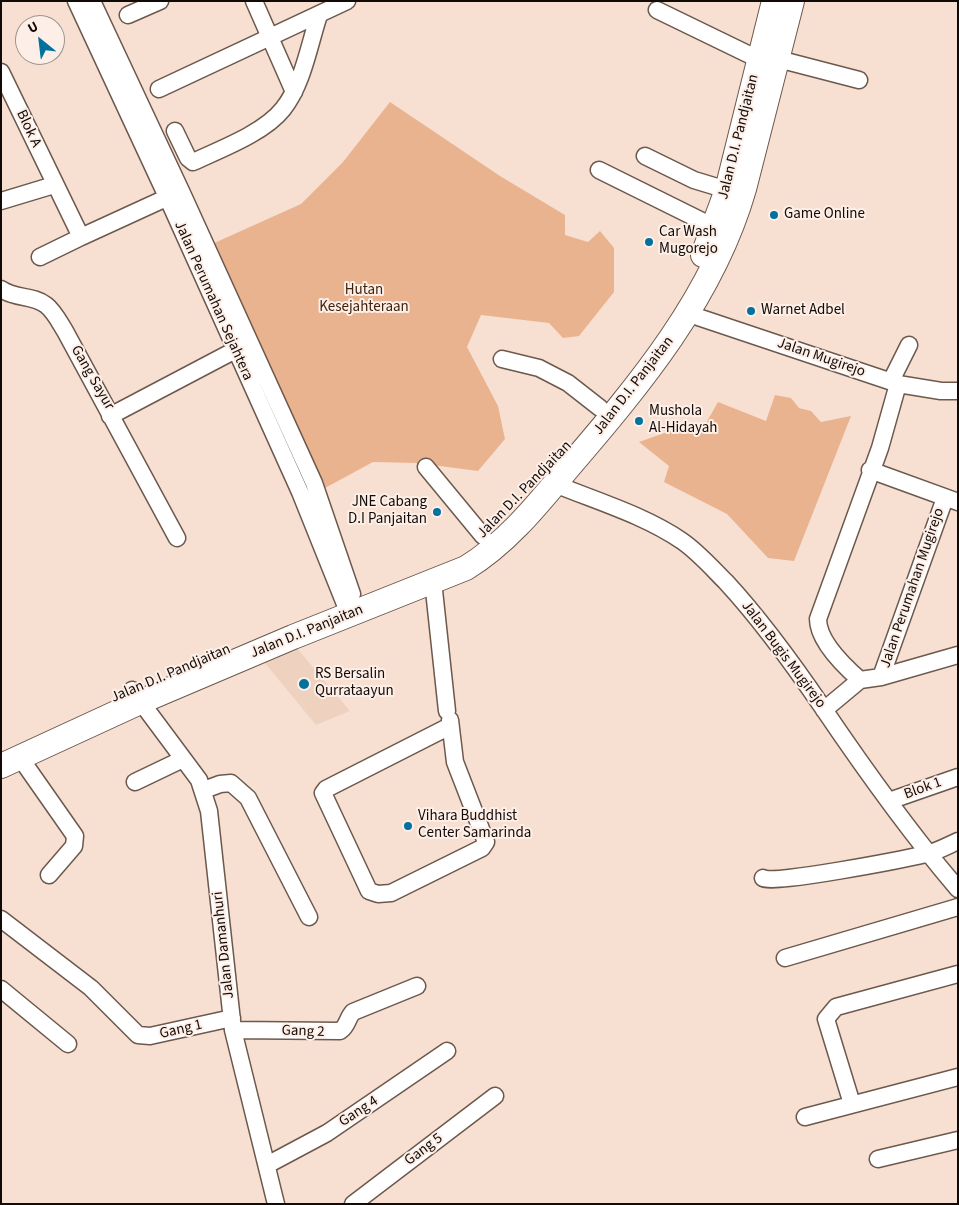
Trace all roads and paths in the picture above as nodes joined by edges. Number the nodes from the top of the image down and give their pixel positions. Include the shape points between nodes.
1 (76, 1) edge
2 (92, 1) edge
3 (160, 1) edge
4 (254, 1) edge
5 (347, 1) edge
6 (774, 1) edge
7 (792, 1) edge
8 (657, 10) dead end
9 (128, 15) dead end
10 (319, 15) junction
11 (270, 37) junction
12 (768, 59) junction
13 (1, 72) edge
14 (859, 80) dead end
15 (159, 89) dead end
16 (294, 92) junction
17 (175, 131) dead end
18 (646, 156) dead end
19 (599, 170) dead end
20 (54, 185) junction
21 (727, 190) junction
22 (175, 195) junction
23 (1, 200) edge
24 (714, 227) junction
25 (81, 237) junction
26 (40, 257) dead end
27 (1, 288) edge
28 (680, 311) junction
29 (909, 345) dead end
30 (242, 347) junction
31 (502, 359) dead end
32 (895, 383) junction
33 (958, 391) edge
34 (600, 408) junction
35 (110, 416) junction
36 (426, 468) dead end
37 (870, 470) junction
38 (554, 484) junction
39 (951, 500) edge
40 (483, 536) junction
41 (177, 538) dead end
42 (433, 581) junction
43 (351, 607) junction
44 (958, 655) edge
45 (882, 677) junction
46 (860, 680) junction
47 (136, 696) junction
48 (824, 710) junction
49 (449, 719) junction
50 (7, 757) edge
51 (183, 759) junction
52 (958, 776) edge
53 (134, 782) dead end
54 (204, 790) junction
55 (889, 801) junction
56 (958, 841) edge
57 (927, 854) junction
58 (49, 875) dead end
59 (762, 878) dead end
60 (958, 889) edge
61 (958, 907) edge
62 (309, 917) dead end
63 (1, 919) edge
64 (785, 958) dead end
65 (958, 974) edge
66 (417, 986) dead end
67 (1, 989) edge
68 (233, 1024) junction
69 (68, 1044) dead end
70 (447, 1051) dead end
71 (958, 1077) edge
72 (495, 1096) dead end
73 (852, 1104) junction
74 (805, 1117) dead end
75 (958, 1140) edge
76 (878, 1159) dead end
77 (266, 1165) junction
78 (276, 1204) edge
79 (353, 1204) edge

1 - 22 street, Jalan Perumahan Sejahtera
2 - 22 street, Jalan Perumahan Sejahtera
3 - 9 street
4 - 11 street
5 - 10 street
6 - 12 highway, Jalan D.I. Pandjaitan
7 - 12 highway, Jalan D.I. Panjaitan
8 - 12 street
10 - 11 street
10 - 16 street
11 - 15 street
11 - 16 street
12 - 14 street
12 - 21 highway, Jalan D.I. Pandjaitan
12 - 28 highway, Jalan D.I. Panjaitan via 735,220 718,260
13 - 20 street, Blok A
16 - 17 street via 282,110 260,128 193,162
18 - 21 street via 694,180
19 - 24 street
20 - 23 street
20 - 25 street, Blok A
21 - 24 highway, Jalan D.I. Pandjaitan
22 - 25 street
22 - 30 street, Jalan Perumahan Sejahtera
24 - 28 highway, Jalan D.I. Pandjaitan
25 - 26 street
27 - 35 street, Gang Sayur via 50,308
28 - 32 street, Jalan Mugirejo
28 - 34 highway, Jalan D.I. Pandjaitan
28 - 38 highway, Jalan D.I. Panjaitan via 657,361
29 - 32 street
30 - 35 street, Gang Sayur
30 - 43 street, Jalan Perumahan Sejahtera via 300,492
31 - 34 street via 539,368 568,383
32 - 33 street, Jalan Mugirejo
32 - 37 street via 880,448
34 - 40 highway, Jalan D.I. Pandjaitan via 528,492
35 - 41 street
36 - 40 street
37 - 39 street, Jalan Perumahan Mugirejo
37 - 46 street via 818,619 823,638
38 - 42 highway, Jalan D.I. Panjaitan via 539,504 479,560
38 - 48 street, Jalan Bugis Mugirejo via 663,530 690,547 749,608
39 - 45 street, Jalan Perumahan Mugirejo
40 - 43 highway, Jalan D.I. Pandjaitan via 462,552
42 - 43 highway, Jalan D.I. Panjaitan
42 - 49 street
43 - 47 highway, Jalan D.I. Pandjaitan via 309,615
44 - 45 street, Jalan Perumahan Mugirejo
45 - 46 street, Jalan Perumahan Mugirejo
46 - 48 street
47 - 50 highway, Jalan D.I. Pandjaitan
47 - 51 street, Jalan Damanhuri
48 - 55 street, Jalan Bugis Mugirejo
49 - 49 street via 455,762 486,842 482,848 391,893 369,891 323,793
50 - 58 street via 75,836 74,846
51 - 53 street
51 - 54 street, Jalan Damanhuri
52 - 55 street, Blok 1
54 - 62 street via 231,783 248,798
54 - 68 street, Jalan Damanhuri
55 - 57 street, Jalan Bugis Mugirejo
56 - 57 street
57 - 59 street via 790,878
57 - 60 street, Jalan Bugis Mugirejo
61 - 64 street
63 - 68 street, Gang 1 via 91,988 138,1035
65 - 73 street via 836,1007 827,1016
66 - 68 street, Gang 2 via 353,1012 340,1032
67 - 69 street
68 - 77 street, Jalan Damanhuri
70 - 77 street, Gang 4 via 327,1133
71 - 73 street
72 - 79 street, Gang 5
73 - 74 street
75 - 76 street
77 - 78 street, Jalan Damanhuri

